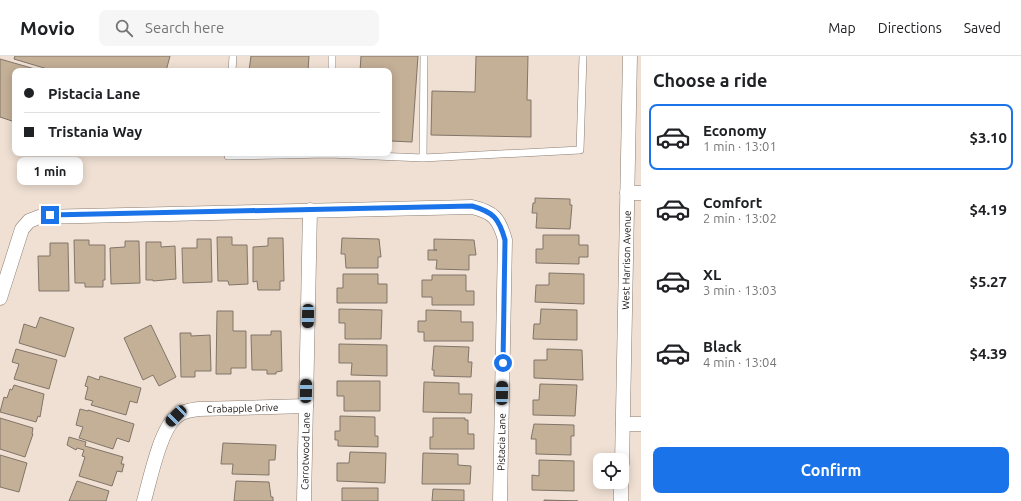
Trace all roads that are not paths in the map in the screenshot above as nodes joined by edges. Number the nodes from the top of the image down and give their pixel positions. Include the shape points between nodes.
1 (233, 56) edge
2 (332, 56) edge
3 (424, 56) edge
4 (583, 56) edge
5 (630, 56) edge
6 (232, 68) edge
7 (332, 68) edge
8 (376, 156) edge
9 (423, 158) junction
10 (634, 193) edge
11 (310, 210) junction
12 (0, 298) edge
13 (306, 406) junction
14 (623, 424) junction
15 (641, 424) edge
16 (622, 453) edge
17 (621, 489) edge
18 (144, 501) edge
19 (304, 501) edge
20 (500, 501) edge
21 (621, 501) edge

1 - 6 lane
2 - 7 lane
3 - 9 lane
4 - 9 lane via 580,150
5 - 10 street, West Harrison Avenue
8 - 9 lane
10 - 14 street, West Harrison Avenue
11 - 12 street via 50,215 29,220 17,240
11 - 13 street, Carrotwood Lane
11 - 20 street, Pistacia Lane via 472,206 495,217 502,228 505,240
13 - 18 street, Crabapple Drive via 199,409 185,411 176,416 162,438
13 - 19 street, Carrotwood Lane
14 - 15 street
14 - 16 street, West Harrison Avenue
17 - 21 street

